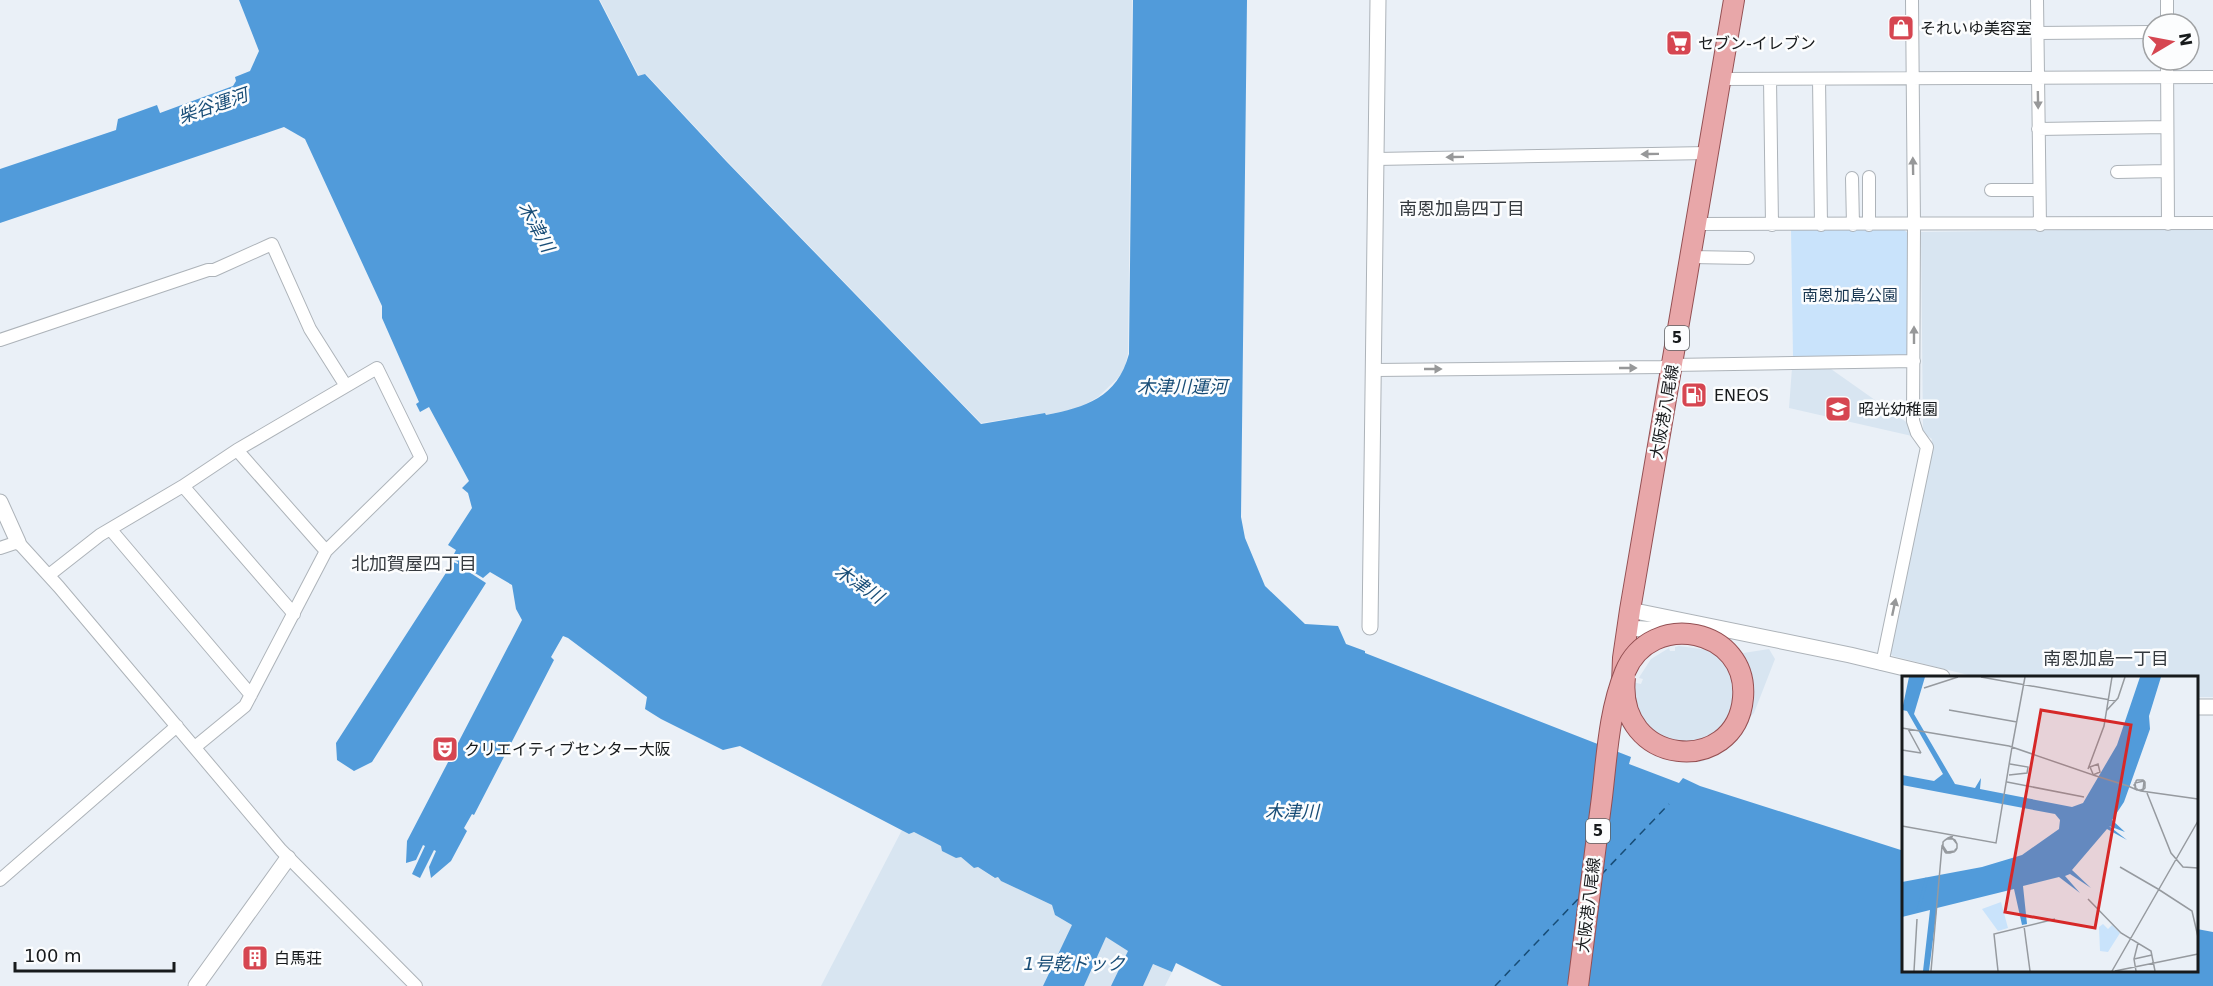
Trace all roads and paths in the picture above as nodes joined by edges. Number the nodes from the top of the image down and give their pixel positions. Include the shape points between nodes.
1 (1378, 0) edge
2 (1734, 0) edge
3 (1912, 0) edge
4 (2037, 0) edge
5 (1986, 29) dead end
6 (2037, 31) junction
7 (2141, 32) edge
8 (2167, 72) edge
9 (2213, 77) edge
10 (2167, 78) junction
11 (1720, 79) junction
12 (1770, 79) junction
13 (1819, 79) junction
14 (1912, 79) junction
15 (2037, 79) junction
16 (2167, 127) junction
17 (2038, 129) junction
18 (1708, 153) junction
19 (1376, 159) junction
20 (2167, 171) junction
21 (2117, 172) dead end
22 (1869, 177) dead end
23 (1852, 178) dead end
24 (1991, 190) dead end
25 (2039, 190) junction
26 (2213, 223) edge
27 (1696, 224) junction
28 (2168, 224) junction
29 (1772, 225) junction
30 (1821, 225) junction
31 (1853, 225) junction
32 (1869, 225) junction
33 (1914, 225) junction
34 (2040, 225) junction
35 (1691, 257) junction
36 (1748, 258) dead end
37 (0, 340) edge
38 (1914, 361) junction
39 (1672, 365) junction
40 (1375, 370) junction
41 (346, 386) junction
42 (237, 450) junction
43 (183, 486) junction
44 (0, 502) edge
45 (111, 530) junction
46 (18, 542) junction
47 (0, 548) edge
48 (326, 551) junction
49 (49, 575) junction
50 (294, 614) junction
51 (1629, 619) junction
52 (1370, 627) dead end
53 (1882, 664) junction
54 (1937, 676) edge
55 (251, 695) junction
56 (177, 726) junction
57 (195, 747) junction
58 (288, 858) junction
59 (0, 880) edge
60 (196, 986) edge
61 (416, 986) edge
62 (1578, 986) edge

1 - 19 street
2 - 11 main road, 大阪港八尾線 / 5
3 - 14 street
4 - 6 street
5 - 6 street
6 - 7 street
6 - 15 street
8 - 10 street
9 - 10 street
10 - 15 street
10 - 16 street
11 - 12 street
11 - 18 main road, 大阪港八尾線 / 5
12 - 13 street
12 - 29 street
13 - 14 street
13 - 30 street
14 - 15 street
33 -> 14 street
15 -> 17 street
16 - 17 street
16 - 20 street
17 - 25 street
18 -> 19 street
18 - 27 main road, 大阪港八尾線 / 5
19 - 40 street
20 - 21 street
20 - 28 street
22 - 32 street
23 - 31 street
24 - 25 street
25 - 34 street
26 - 28 street
27 - 29 street
27 - 35 main road, 大阪港八尾線 / 5
28 - 34 street
29 - 30 street
30 - 31 street
31 - 32 street
32 - 33 street
33 - 34 street
38 -> 33 street
35 - 36 street
35 - 39 main road, 大阪港八尾線 / 5
37 - 41 street via 214,270 272,244 310,329
38 - 39 street
53 -> 38 street via 1927,447 1913,421
40 -> 39 street
39 - 51 main road, 大阪港八尾線 / 5
40 - 52 street
41 - 42 street
41 - 48 street via 377,368 421,458
42 - 43 street
42 - 48 street
43 - 45 street
43 - 50 street
44 - 46 street
45 - 49 street
45 - 55 street
46 - 47 street
46 - 49 street
48 - 50 street
49 - 56 street
50 - 55 street
51 - 53 street via 1747,634
51 - 62 main road, 大阪港八尾線 / 5, bridge via 1622,676 1623,686 1624,696 1628,712 1650,740 1666,748 1690,751 1719,740 1731,726 1738,715 1741,702 1742,686 1732,659 1721,647 1706,638 1680,634 1649,645 1624,677 1624,684 1624,692 1624,697 1628,712 1632,722 1650,741 1672,751 1684,752 1696,751 1708,747 1719,740 1736,721 1742,702 1742,680 1736,663 1722,647 1702,636 1684,633 1662,637 1642,649 1626,670 1624,677 1621,685 1618,693 1612,717
53 - 54 street
55 - 57 street via 245,706
56 - 57 street
56 - 59 street
57 - 58 street
58 - 60 street
58 - 61 street

